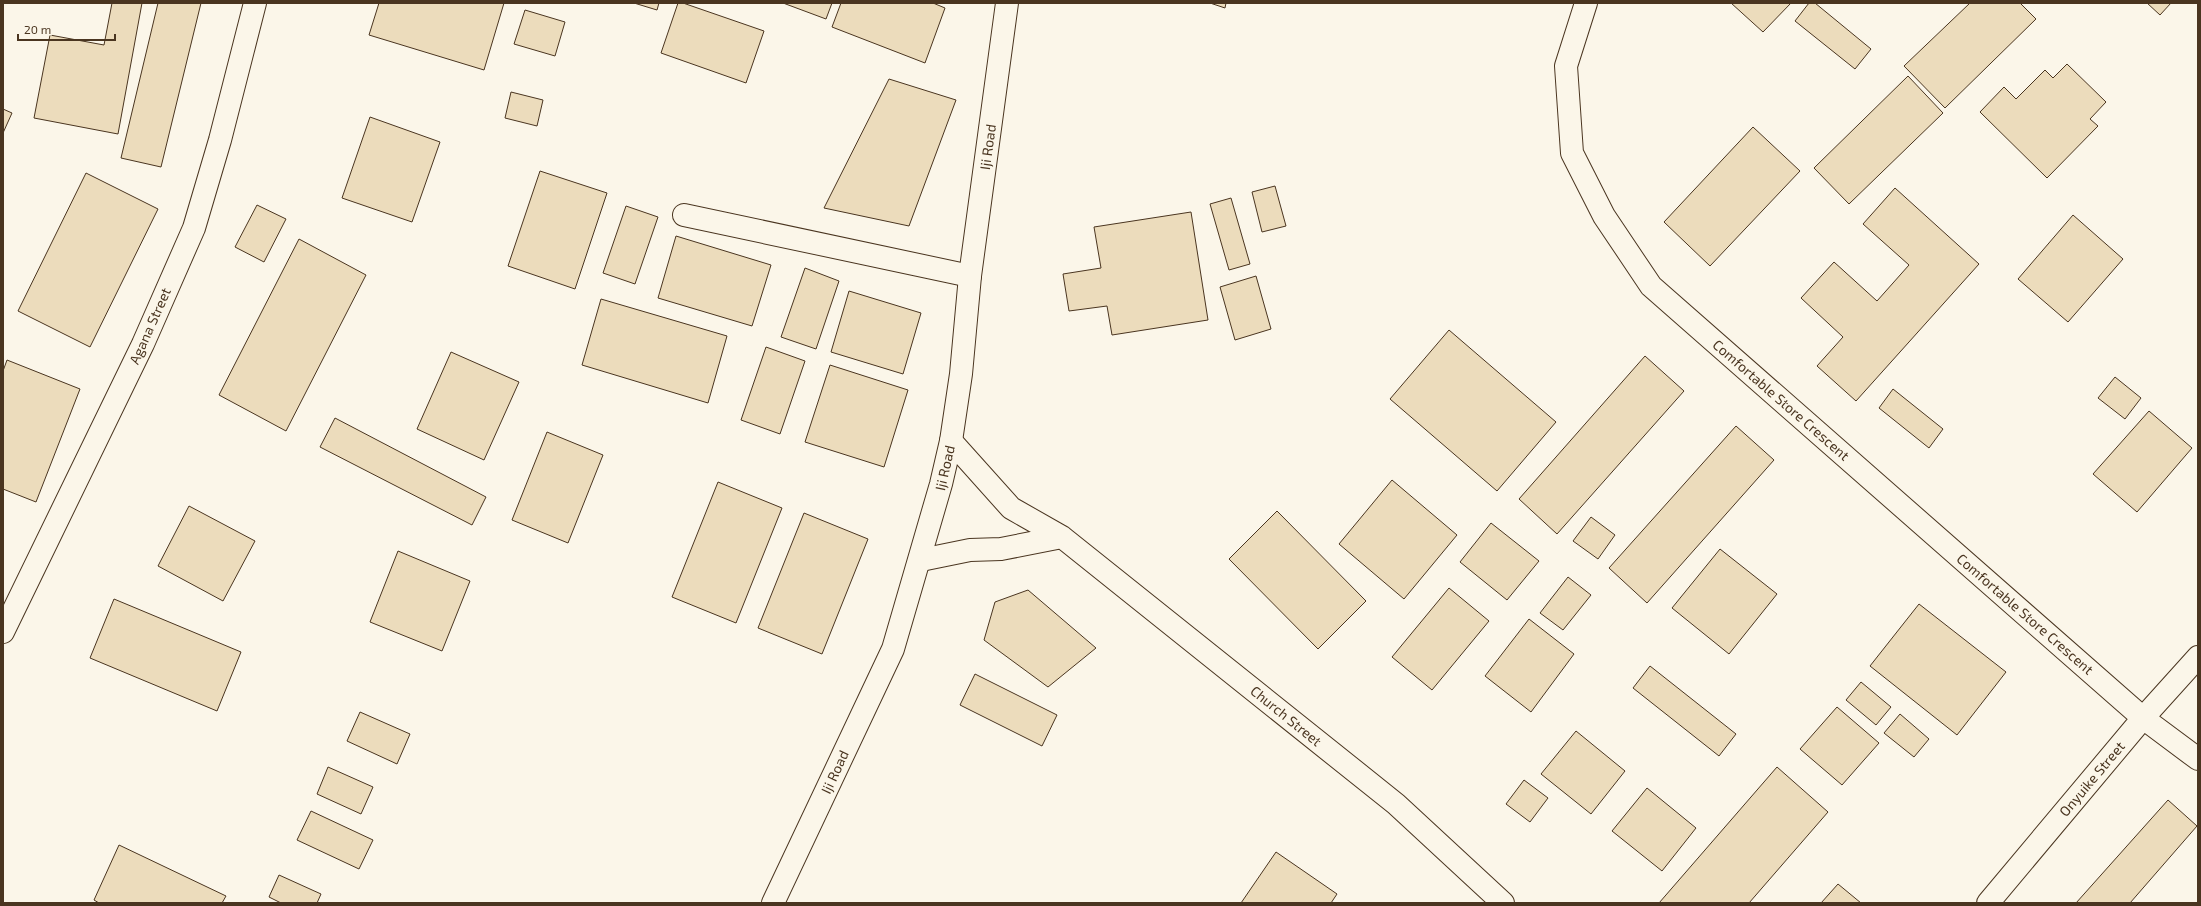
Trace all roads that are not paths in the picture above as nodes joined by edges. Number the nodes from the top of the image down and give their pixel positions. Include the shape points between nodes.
1 (255, 3) edge
2 (1007, 3) edge
3 (1586, 3) edge
4 (684, 215) dead end
5 (970, 276) junction
6 (951, 441) junction
7 (1062, 537) junction
8 (921, 560) junction
9 (3, 632) edge
10 (2198, 657) edge
11 (2143, 718) junction
12 (2198, 759) edge
13 (773, 903) edge
14 (1503, 903) edge
15 (1988, 903) edge

1 - 9 street, Agana Street via 220,140 194,228 143,344
2 - 5 street, Iji Road
3 - 11 street, Comfortable Store Crescent via 1566,66 1572,154 1604,216 1651,286
4 - 5 street
5 - 6 street, Iji Road via 961,374
6 - 7 street, Church Street via 1011,508
6 - 8 street, Iji Road
7 - 8 street via 1001,549 970,550
7 - 14 street, Church Street via 1396,804
8 - 13 street, Iji Road via 893,649
10 - 11 street, Onyuike Street
11 - 12 street, Comfortable Store Crescent
11 - 15 street, Onyuike Street

